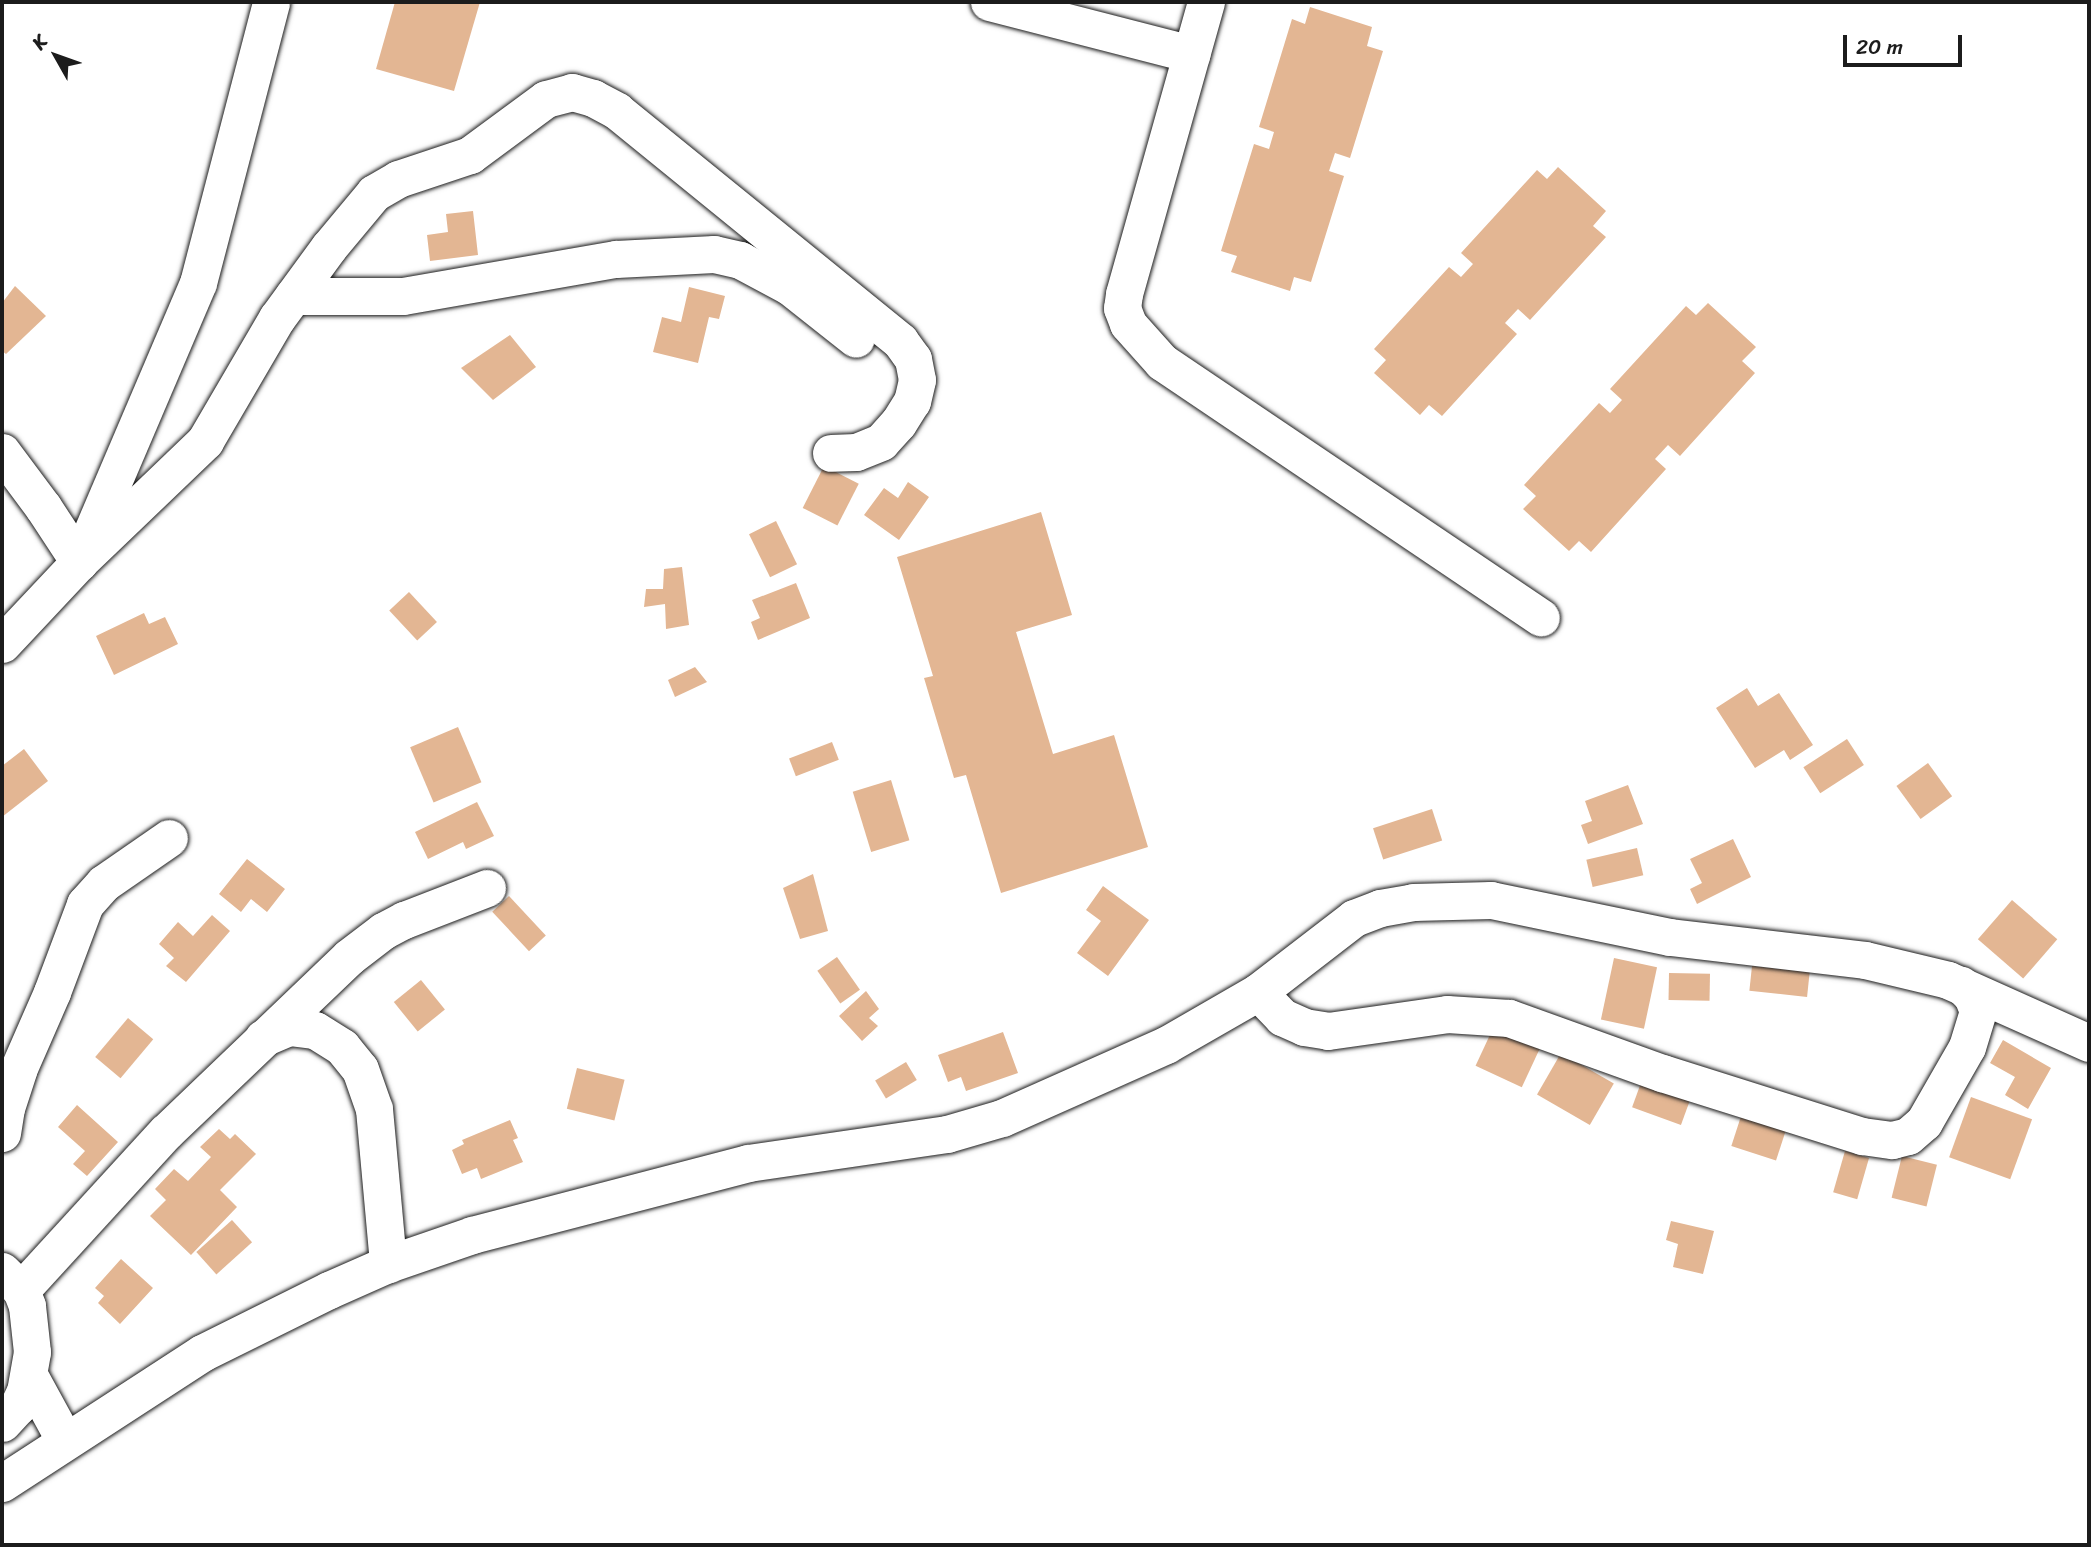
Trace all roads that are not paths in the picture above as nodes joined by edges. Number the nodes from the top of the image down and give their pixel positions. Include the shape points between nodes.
1 (271, 2) edge
2 (989, 2) edge
3 (1206, 2) edge
4 (1191, 54) junction
5 (293, 296) junction
6 (856, 339) dead end
7 (2, 452) edge
8 (831, 453) dead end
9 (79, 562) junction
10 (1541, 618) dead end
11 (2, 644) edge
12 (169, 838) dead end
13 (487, 888) dead end
14 (327, 976) junction
15 (1961, 985) junction
16 (1258, 992) junction
17 (2015, 1009) junction
18 (1975, 1030) junction
19 (327, 1035) junction
20 (2089, 1043) edge
21 (253, 1045) junction
22 (2, 1133) edge
23 (388, 1264) junction
24 (11, 1281) edge
25 (29, 1375) junction
26 (2, 1423) edge
27 (65, 1441) junction
28 (2, 1483) edge

1 - 9 street via 198,283
2 - 4 street
3 - 4 street
4 - 10 street via 1124,295 1122,308 1128,324 1162,362
5 - 6 street via 403,296 616,259 714,254 740,260 789,286
5 - 8 street via 345,226 384,185 470,155 546,99 583,94 617,111 900,341 914,359 917,380 912,401 898,424 881,442 856,452
5 - 9 street via 205,440
7 - 9 street
9 - 11 street
12 - 22 street via 104,883 85,904 18,1070
13 - 14 street via 383,931
14 - 19 street via 313,1004 318,1024
14 - 21 street
15 - 16 street via 1865,960 1670,937 1478,899 1413,902 1363,914
15 - 17 street
15 - 18 street via 1976,1002
16 - 18 street via 1282,1017 1328,1031 1447,1014 1509,1018 1662,1073 1861,1136 1892,1140 1908,1136 1924,1122
16 - 23 street via 1166,1045 1002,1118 934,1137 748,1163 484,1232
17 - 18 street via 1997,1009
17 - 20 street
19 - 21 street via 307,1027 289,1027
19 - 23 street via 352,1058 370,1095
21 - 24 street
23 - 27 street via 202,1353
24 - 25 street via 32,1331
25 - 26 street via 18,1406
25 - 27 street
27 - 28 street

